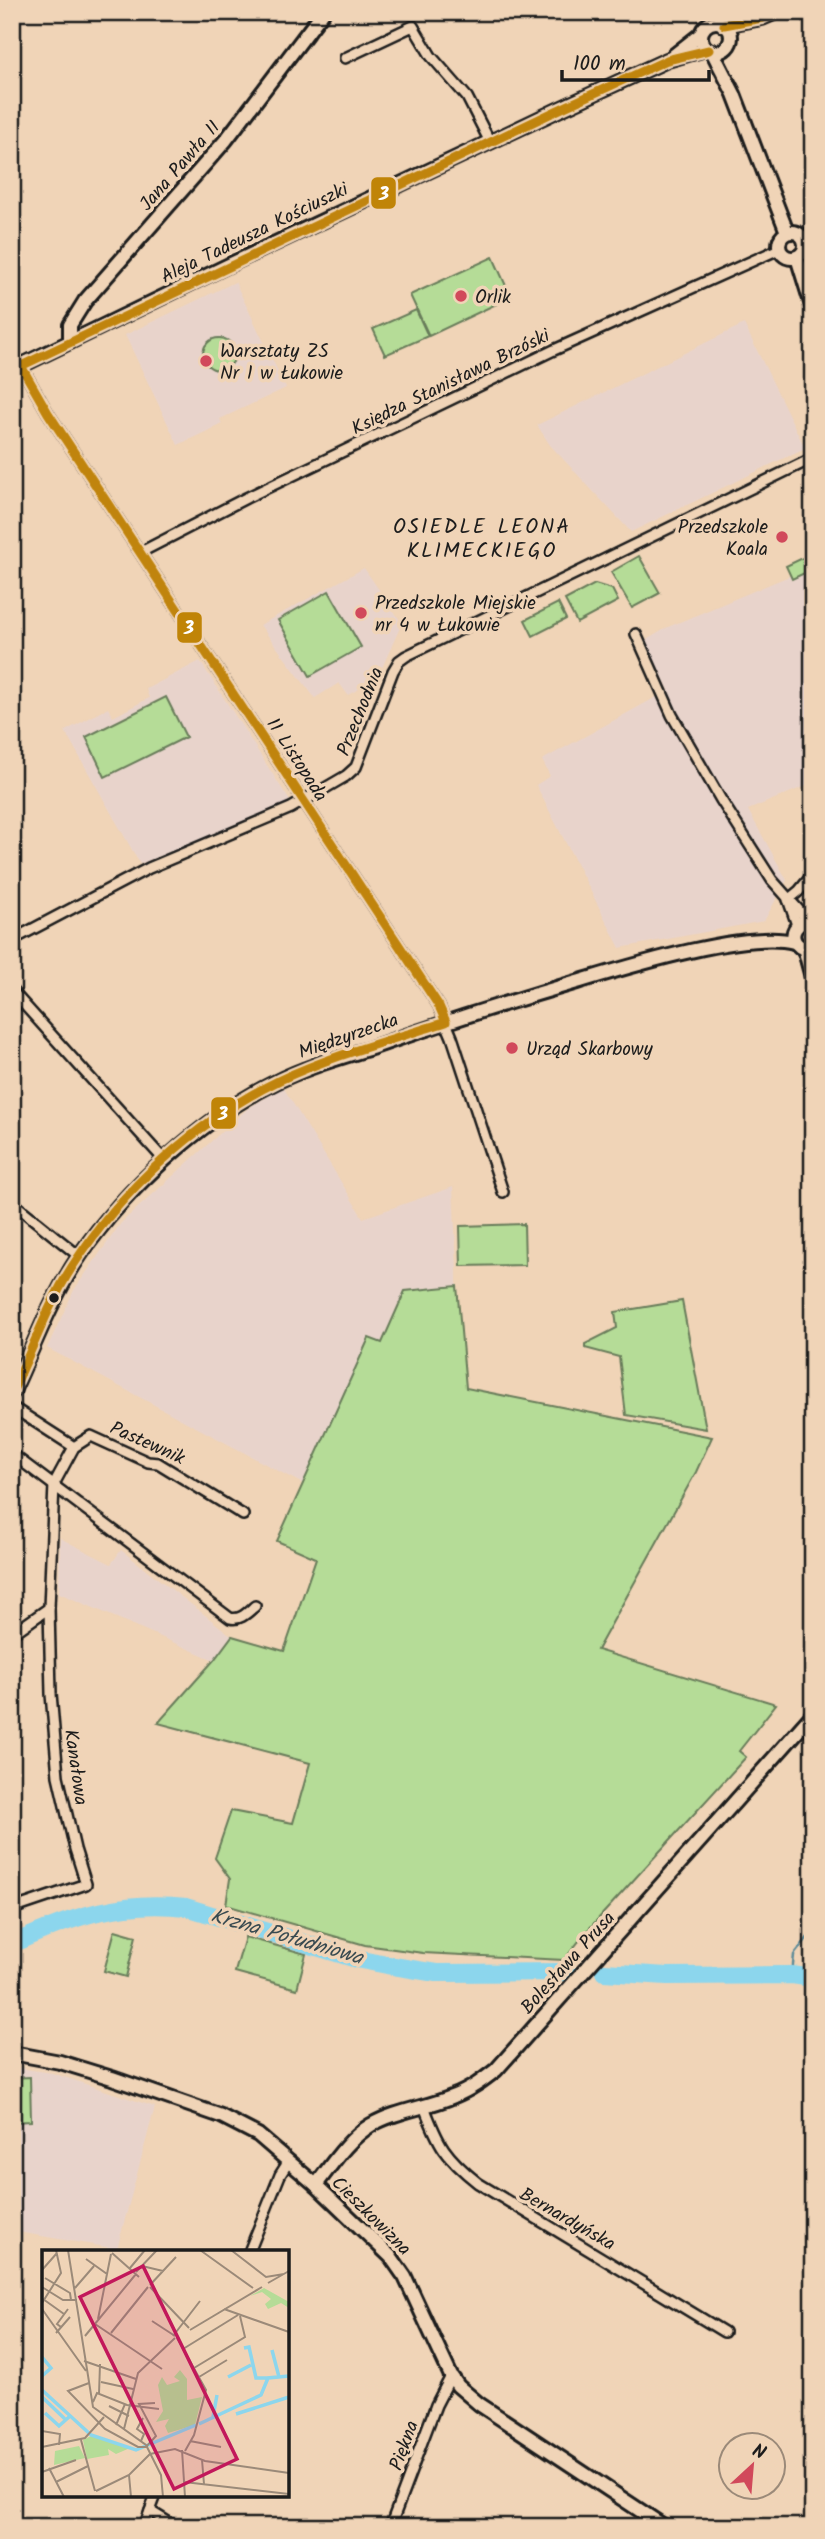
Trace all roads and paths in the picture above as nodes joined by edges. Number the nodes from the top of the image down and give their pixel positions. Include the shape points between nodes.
1 (323, 12) edge
2 (775, 12) edge
3 (713, 18) edge
4 (762, 18) junction
5 (702, 32) junction
6 (729, 43) junction
7 (710, 51) junction
8 (345, 58) dead end
9 (667, 60) junction
10 (734, 94) junction
11 (490, 142) junction
12 (787, 232) junction
13 (808, 237) edge
14 (779, 249) junction
15 (797, 257) junction
16 (813, 309) edge
17 (70, 342) junction
18 (16, 368) edge
19 (813, 458) edge
20 (141, 552) junction
21 (636, 634) dead end
22 (304, 800) junction
23 (813, 874) edge
24 (788, 900) junction
25 (812, 924) edge
26 (796, 926) junction
27 (12, 940) edge
28 (756, 941) junction
29 (803, 945) edge
30 (812, 975) edge
31 (813, 985) edge
32 (12, 991) edge
33 (446, 1022) junction
34 (165, 1161) junction
35 (503, 1192) dead end
36 (12, 1202) edge
37 (79, 1256) junction
38 (12, 1393) edge
39 (12, 1407) edge
40 (74, 1447) junction
41 (12, 1454) edge
42 (54, 1483) junction
43 (243, 1515) dead end
44 (255, 1606) dead end
45 (49, 1608) junction
46 (12, 1634) edge
47 (813, 1714) edge
48 (12, 1909) edge
49 (12, 2053) edge
50 (424, 2106) junction
51 (289, 2161) junction
52 (316, 2185) junction
53 (251, 2250) edge
54 (724, 2332) dead end
55 (451, 2376) junction
56 (155, 2497) edge
57 (150, 2511) junction
58 (144, 2527) edge
59 (176, 2527) edge
60 (390, 2527) edge
61 (665, 2527) edge

1 - 17 street, Jana Pawła II via 226,140 85,301 70,325
2 - 4 street
3 - 4 street
3 - 5 street
3 - 6 street via 730,32
4 - 6 street
5 - 7 street via 702,44
5 - 9 street, Aleja Tadeusza Kościuszki
6 - 7 street via 721,51
6 - 10 street
7 - 9 street, Aleja Tadeusza Kościuszki
7 - 10 street
8 - 11 street via 413,26 467,97
9 - 11 street, Aleja Tadeusza Kościuszki
10 - 12 street
11 - 17 street, Aleja Tadeusza Kościuszki
12 - 13 street
12 - 14 street
13 - 15 street
14 - 15 street via 785,256
14 - 20 street, Księdza Stanisława Brzóski via 554,350
15 - 16 street
17 - 18 street, Aleja Tadeusza Kościuszki
18 - 20 street, 11 Listopada
19 - 22 street, Przechodnia via 399,661 356,767
20 - 22 street, 11 Listopada
21 - 24 street via 680,730
22 - 27 street, Przechodnia via 149,868
22 - 33 street, 11 Listopada
23 - 24 street
24 - 25 street
24 - 26 street
25 - 26 street, Międzyrzecka
26 - 28 street, Międzyrzecka
26 - 29 street via 793,935
28 - 29 street, Międzyrzecka
28 - 33 street, Międzyrzecka via 643,963
29 - 30 street
30 - 31 street
32 - 34 street
33 - 34 street, Międzyrzecka via 278,1081 224,1114
33 - 35 street, 11 Listopada
34 - 37 street, Międzyrzecka via 123,1201
36 - 37 street
37 - 38 street, Międzyrzecka via 49,1309
39 - 40 street
40 - 42 street
40 - 43 street, Pastewnik via 91,1436 158,1463
41 - 42 street
42 - 44 street via 230,1618
42 - 45 street, Kanałowa
45 - 46 street
45 - 48 street, Kanałowa via 58,1776 86,1884
47 - 50 street, Bolesława Prusa via 496,2070 475,2086
49 - 51 street, Cieszkowizna via 60,2062 221,2116 258,2135
50 - 52 street, Bolesława Prusa via 370,2126 353,2139
50 - 54 street, Bernardyńska via 442,2149 478,2183
51 - 52 street, Cieszkowizna
51 - 53 street
52 - 55 street, Cieszkowizna via 400,2269
55 - 60 street, Piękna
55 - 61 street, Cieszkowizna via 479,2404
56 - 57 street
57 - 58 street
57 - 59 street

